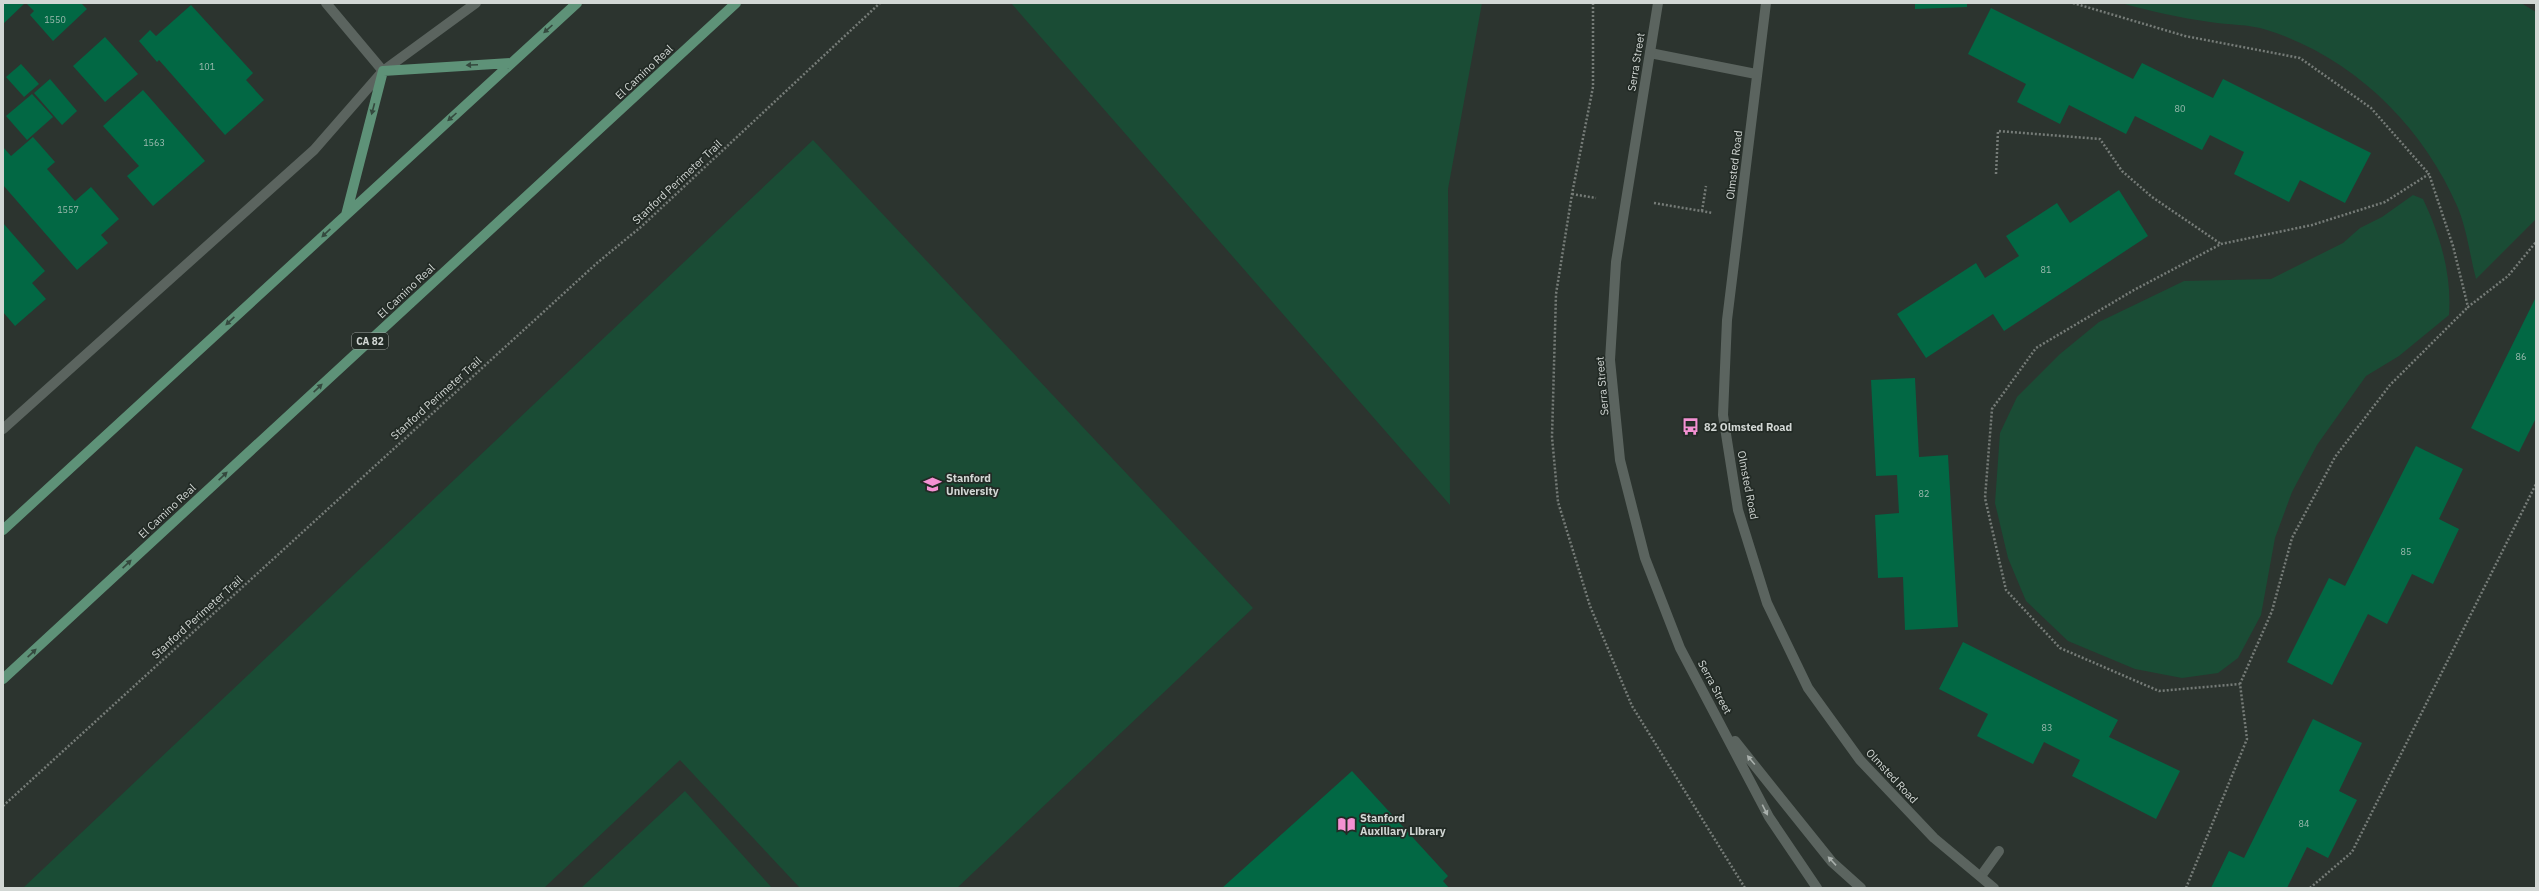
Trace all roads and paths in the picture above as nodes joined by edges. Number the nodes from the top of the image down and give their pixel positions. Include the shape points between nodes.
1 (326, 3) edge
2 (476, 3) edge
3 (577, 3) edge
4 (736, 3) edge
5 (880, 3) edge
6 (1658, 3) edge
7 (1766, 3) edge
8 (2073, 3) edge
9 (1650, 53) junction
10 (511, 63) junction
11 (383, 71) junction
12 (1756, 74) junction
13 (1996, 174) dead end
14 (2429, 174) junction
15 (1706, 186) dead end
16 (1572, 194) dead end
17 (1596, 198) dead end
18 (1654, 204) dead end
19 (1702, 210) junction
20 (1713, 213) dead end
21 (346, 215) junction
22 (2536, 242) edge
23 (2221, 244) junction
24 (2468, 307) junction
25 (3, 429) edge
26 (2536, 484) edge
27 (3, 530) edge
28 (3, 679) edge
29 (2240, 684) junction
30 (1722, 726) junction
31 (3, 806) edge
32 (1999, 851) dead end
33 (1981, 876) junction
34 (1817, 888) edge
35 (1861, 888) edge
36 (1994, 888) edge
37 (2186, 888) edge
38 (2310, 888) edge

1 - 11 street
2 - 11 street
3 -> 10 main road
28 -> 4 main road, El Camino Real / CA 82
5 - 31 path, Stanford Perimeter Trail via 642,226 591,268
6 - 9 street, Serra Street
7 - 12 street, Olmsted Road
8 - 14 path via 2185,36 2300,58 2371,108
9 - 12 street
9 - 30 street, Serra Street via 1624,200 1616,262 1610,360 1620,460 1645,558 1680,648
10 -> 11 main road
10 -> 21 main road
11 -> 21 main road
11 - 25 street via 314,150
12 - 33 street, Olmsted Road via 1727,320 1723,414 1738,510 1767,603 1808,688 1860,760 1934,838
13 - 23 path via 1998,131 2100,139 2128,176 2152,197
14 - 23 path via 2385,202 2312,225
14 - 24 path via 2453,246
15 - 19 path
16 - 17 path
18 - 19 path
19 - 20 path
21 -> 27 main road
22 - 24 path via 2508,276
23 - 29 path via 2134,290 2036,348 1992,409 1985,498 2006,590 2060,648 2159,691
24 - 29 path via 2390,385 2335,458 2292,538 2272,611
26 - 38 path via 2352,852
29 - 37 path via 2246,739
30 -> 34 street, Serra Street via 1769,817
35 -> 30 street, Serra Street via 1832,862
32 - 33 street
33 - 36 street, Olmsted Road

